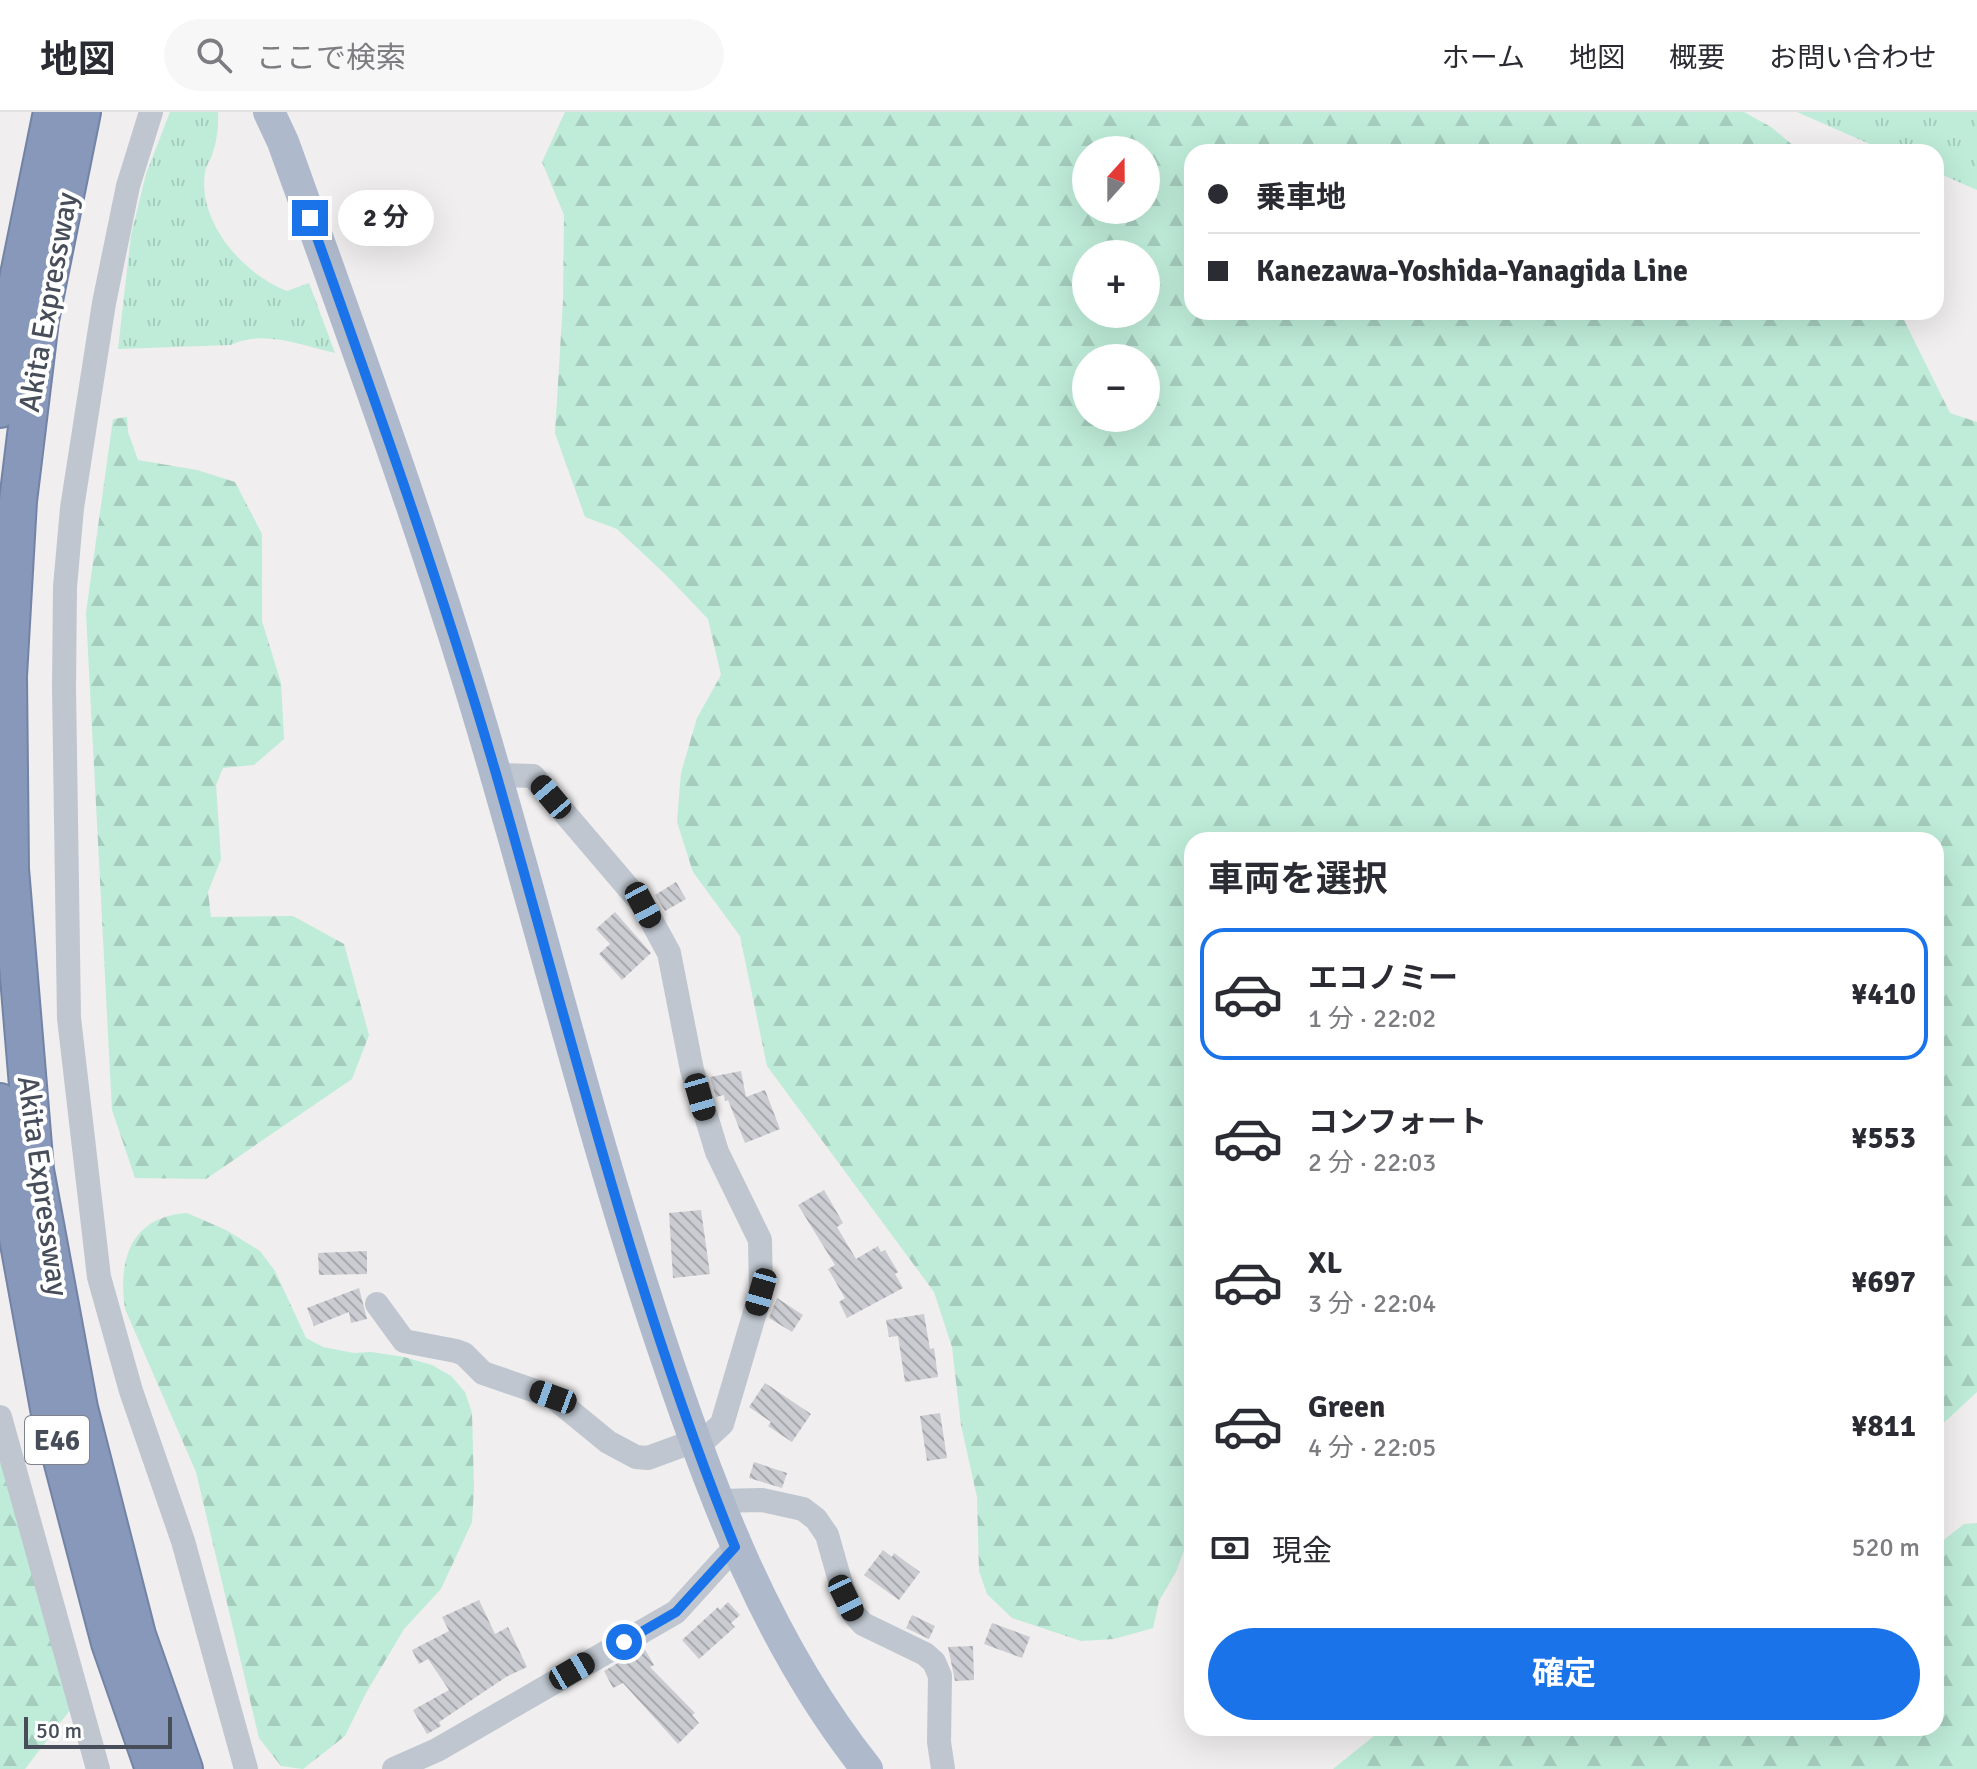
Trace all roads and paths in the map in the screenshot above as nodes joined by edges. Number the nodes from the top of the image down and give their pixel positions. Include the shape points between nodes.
1 (52, 112) edge
2 (82, 112) edge
3 (151, 112) edge
4 (269, 112) edge
5 (0, 409) edge
6 (496, 775) junction
7 (0, 1102) edge
8 (377, 1304) dead end
9 (0, 1417) edge
10 (695, 1444) junction
11 (717, 1501) junction
12 (735, 1547) junction
13 (98, 1769) edge
14 (154, 1769) edge
15 (184, 1769) edge
16 (246, 1769) edge
17 (394, 1769) edge
18 (867, 1769) edge
19 (943, 1769) edge

1 - 5 highway, Akita Expressway via 11,314
2 - 15 highway, Akita Expressway / E46 via 40,320 18,501 8,676 10,869 35,1170 79,1408 137,1635
3 - 16 street via 128,186 104,303 72,508 64,687 69,1018 99,1277 131,1391 183,1541
4 - 6 main road via 395,454
6 - 10 main road via 624,1232
6 - 10 street via 533,776 643,905 669,953 692,1070 717,1152 760,1240 761,1292 722,1424
7 - 14 highway, Akita Expressway / E46 via 6,1172 50,1414 110,1643
8 - 10 street via 404,1341 464,1354 483,1373 553,1397 608,1442 636,1457
9 - 13 street
10 - 11 main road
11 - 12 main road
11 - 19 street via 762,1500 803,1509 816,1519 827,1535 853,1613 863,1624 934,1662 940,1676
12 - 17 street via 676,1612 437,1750
12 - 18 main road via 798,1666

